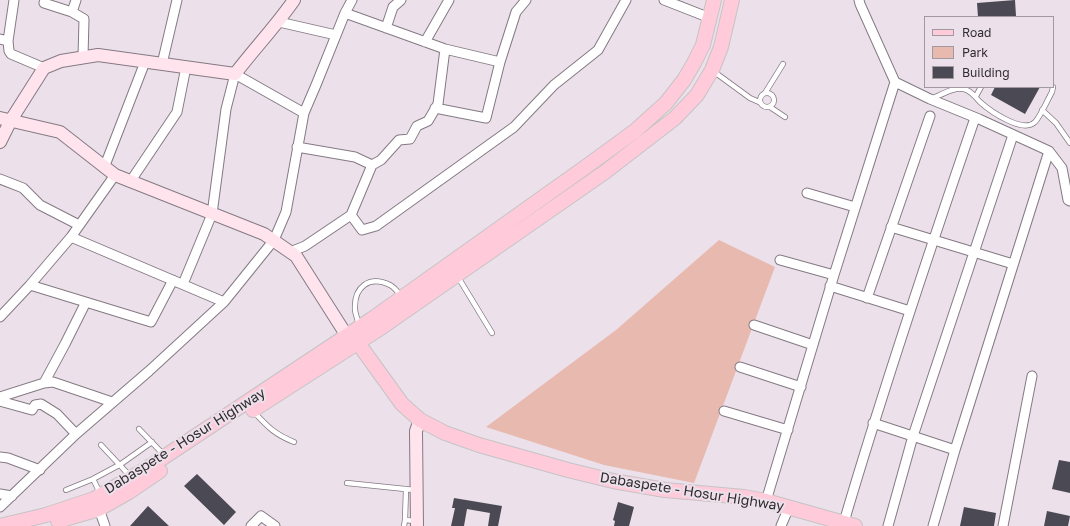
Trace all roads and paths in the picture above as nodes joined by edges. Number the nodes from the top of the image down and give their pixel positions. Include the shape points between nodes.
1 (14, 0) edge
2 (45, 0) edge
3 (76, 0) edge
4 (178, 0) edge
5 (294, 0) edge
6 (352, 0) edge
7 (401, 0) edge
8 (449, 0) edge
9 (526, 0) edge
10 (626, 0) edge
11 (664, 0) edge
12 (714, 0) edge
13 (732, 0) edge
14 (859, 0) edge
15 (72, 12) junction
16 (345, 13) junction
17 (710, 18) junction
18 (279, 22) junction
19 (386, 28) junction
20 (336, 35) junction
21 (4, 40) edge
22 (426, 42) junction
23 (445, 49) junction
24 (83, 57) junction
25 (145, 62) junction
26 (500, 62) junction
27 (162, 64) junction
28 (783, 64) dead end
29 (186, 67) junction
30 (44, 68) junction
31 (712, 70) junction
32 (235, 74) junction
33 (895, 82) junction
34 (980, 88) edge
35 (1053, 88) edge
36 (765, 93) junction
37 (976, 96) junction
38 (930, 99) junction
39 (760, 102) junction
40 (770, 107) junction
41 (435, 108) junction
42 (1042, 110) junction
43 (304, 113) junction
44 (930, 116) dead end
45 (785, 117) dead end
46 (976, 118) junction
47 (6, 119) edge
48 (1013, 135) junction
49 (0, 142) edge
50 (1070, 143) edge
51 (298, 147) junction
52 (1049, 151) junction
53 (372, 164) junction
54 (104, 168) junction
55 (114, 176) junction
56 (0, 179) edge
57 (130, 182) junction
58 (807, 193) dead end
59 (1070, 201) edge
60 (855, 207) junction
61 (212, 214) junction
62 (351, 215) junction
63 (79, 225) junction
64 (891, 227) junction
65 (71, 237) junction
66 (274, 240) junction
67 (933, 240) junction
68 (290, 252) junction
69 (974, 252) junction
70 (780, 260) dead end
71 (1013, 264) junction
72 (457, 275) junction
73 (834, 275) junction
74 (173, 280) junction
75 (183, 284) junction
76 (30, 285) junction
77 (830, 286) junction
78 (402, 297) junction
79 (867, 298) junction
80 (86, 302) junction
81 (224, 302) junction
82 (910, 312) junction
83 (0, 317) edge
84 (754, 325) dead end
85 (492, 333) dead end
86 (359, 335) junction
87 (813, 345) junction
88 (740, 367) dead end
89 (1032, 376) dead end
90 (44, 383) junction
91 (800, 386) junction
92 (0, 398) edge
93 (0, 401) edge
94 (112, 402) junction
95 (252, 410) junction
96 (724, 411) dead end
97 (420, 420) junction
98 (873, 423) junction
99 (139, 429) dead end
100 (788, 430) junction
101 (76, 434) junction
102 (913, 436) junction
103 (152, 442) junction
104 (294, 442) dead end
105 (101, 445) dead end
106 (954, 450) junction
107 (166, 456) junction
108 (0, 457) edge
109 (120, 464) junction
110 (40, 470) junction
111 (131, 478) junction
112 (93, 479) junction
113 (347, 483) dead end
114 (66, 490) dead end
115 (412, 490) junction
116 (0, 494) edge
117 (12, 496) junction
118 (98, 501) junction
119 (766, 501) junction
120 (0, 507) edge
121 (788, 507) junction
122 (405, 520) junction
123 (417, 523) edge
124 (849, 524) edge
125 (0, 526) edge
126 (39, 526) edge
127 (106, 526) edge
128 (251, 526) edge
129 (275, 526) edge
130 (404, 526) edge
131 (781, 526) edge
132 (888, 526) edge
133 (933, 526) edge
134 (1003, 526) edge

1 - 21 street
2 - 15 street via 44,3
3 - 15 street
4 - 27 street
5 - 18 street
6 - 16 street
7 - 19 street via 393,7
8 - 22 street
9 - 26 street via 516,12
10 - 62 street via 598,50 554,85 514,127 376,226 362,230
11 - 17 street
12 - 17 main road
13 - 31 main road via 721,47
14 - 33 street
15 - 24 street via 84,19
16 - 19 street
16 - 20 street
17 - 78 main road via 703,45 694,63 666,104 588,166
18 - 20 street
18 - 32 street
19 - 22 street
20 - 43 street
21 - 30 street via 11,54
22 - 23 street
23 - 26 street
23 - 41 street via 438,104
24 - 25 street via 98,55
24 - 30 street via 61,60
25 - 27 street
25 - 54 street
26 - 41 street via 486,118
27 - 29 street
28 - 36 lane
29 - 32 street
29 - 57 street via 177,112
30 - 47 street
31 - 39 lane via 750,98
31 - 72 main road via 697,95 645,143
32 - 43 street
32 - 61 street via 226,109
33 - 38 street
33 - 60 street
34 - 37 lane
35 - 42 lane
36 - 39 lane
36 - 40 lane via 773,97 773,104
37 - 38 lane via 964,89 955,89
37 - 42 lane via 1008,121 1021,125 1035,122
38 - 46 street
39 - 40 lane via 764,107
40 - 45 lane
41 - 53 street via 428,121 417,126 410,139 399,140 381,160
42 - 50 lane via 1056,123
43 - 51 street
44 - 64 street
46 - 48 street
46 - 67 street
47 - 49 street
47 - 54 street via 60,132
48 - 52 street
48 - 69 street
51 - 53 street via 355,157
51 - 66 street via 286,212
52 - 59 street via 1062,168
52 - 71 street
53 - 62 street
54 - 55 street
55 - 57 street
55 - 63 street
56 - 63 street via 23,188 40,205
57 - 61 street
58 - 60 street
60 - 73 street
61 - 66 street
61 - 75 street
62 - 68 street via 306,246
63 - 65 street
64 - 67 street
64 - 79 street
65 - 74 street
65 - 76 street
66 - 68 street
66 - 81 street
67 - 69 street
67 - 82 street
68 - 86 street via 296,256
69 - 71 street
69 - 102 street
70 - 73 street
71 - 106 street
72 - 85 lane
72 - 86 main road
73 - 77 street
74 - 75 street
74 - 80 street via 151,322
75 - 81 street
76 - 80 street
76 - 83 street
77 - 79 street
77 - 87 street
78 - 86 main road
78 - 86 lane via 391,285 377,281 366,283 358,291 355,309
79 - 82 street
80 - 90 street
81 - 94 street
82 - 98 street
84 - 87 street
86 - 95 main road, Dabaspete - Hosur Highway
86 - 97 main road, Dabaspete - Hosur Highway via 402,404
86 - 107 main road, Dabaspete - Hosur Highway
87 - 91 street
88 - 91 street
89 - 134 street
90 - 92 street
90 - 94 street via 53,382
91 - 100 street
93 - 101 street via 32,410 35,405 41,404 57,414
94 - 101 street
95 - 104 lane via 273,432
95 - 118 main road, Dabaspete - Hosur Highway via 129,492
96 - 100 street
97 - 115 street via 416,431
97 - 119 main road, Dabaspete - Hosur Highway via 445,433 479,445 613,481 665,490
98 - 102 street
98 - 124 street
99 - 103 lane
100 - 119 street
101 - 110 street
102 - 106 street
102 - 132 street
103 - 107 lane
103 - 109 lane
105 - 109 lane
106 - 133 street
107 - 111 main road, Dabaspete - Hosur Highway
108 - 110 street
109 - 111 lane
109 - 112 lane
110 - 117 street
111 - 118 main road, Dabaspete - Hosur Highway
112 - 114 lane
112 - 118 lane
113 - 115 lane
115 - 122 lane
115 - 123 street
116 - 117 street
117 - 120 street
118 - 125 main road, Dabaspete - Hosur Highway
118 - 126 main road, Dabaspete - Hosur Highway
118 - 127 street
119 - 121 main road, Dabaspete - Hosur Highway
121 - 124 main road, Dabaspete - Hosur Highway
121 - 131 street
122 - 123 lane
122 - 130 lane
128 - 129 street via 261,516

